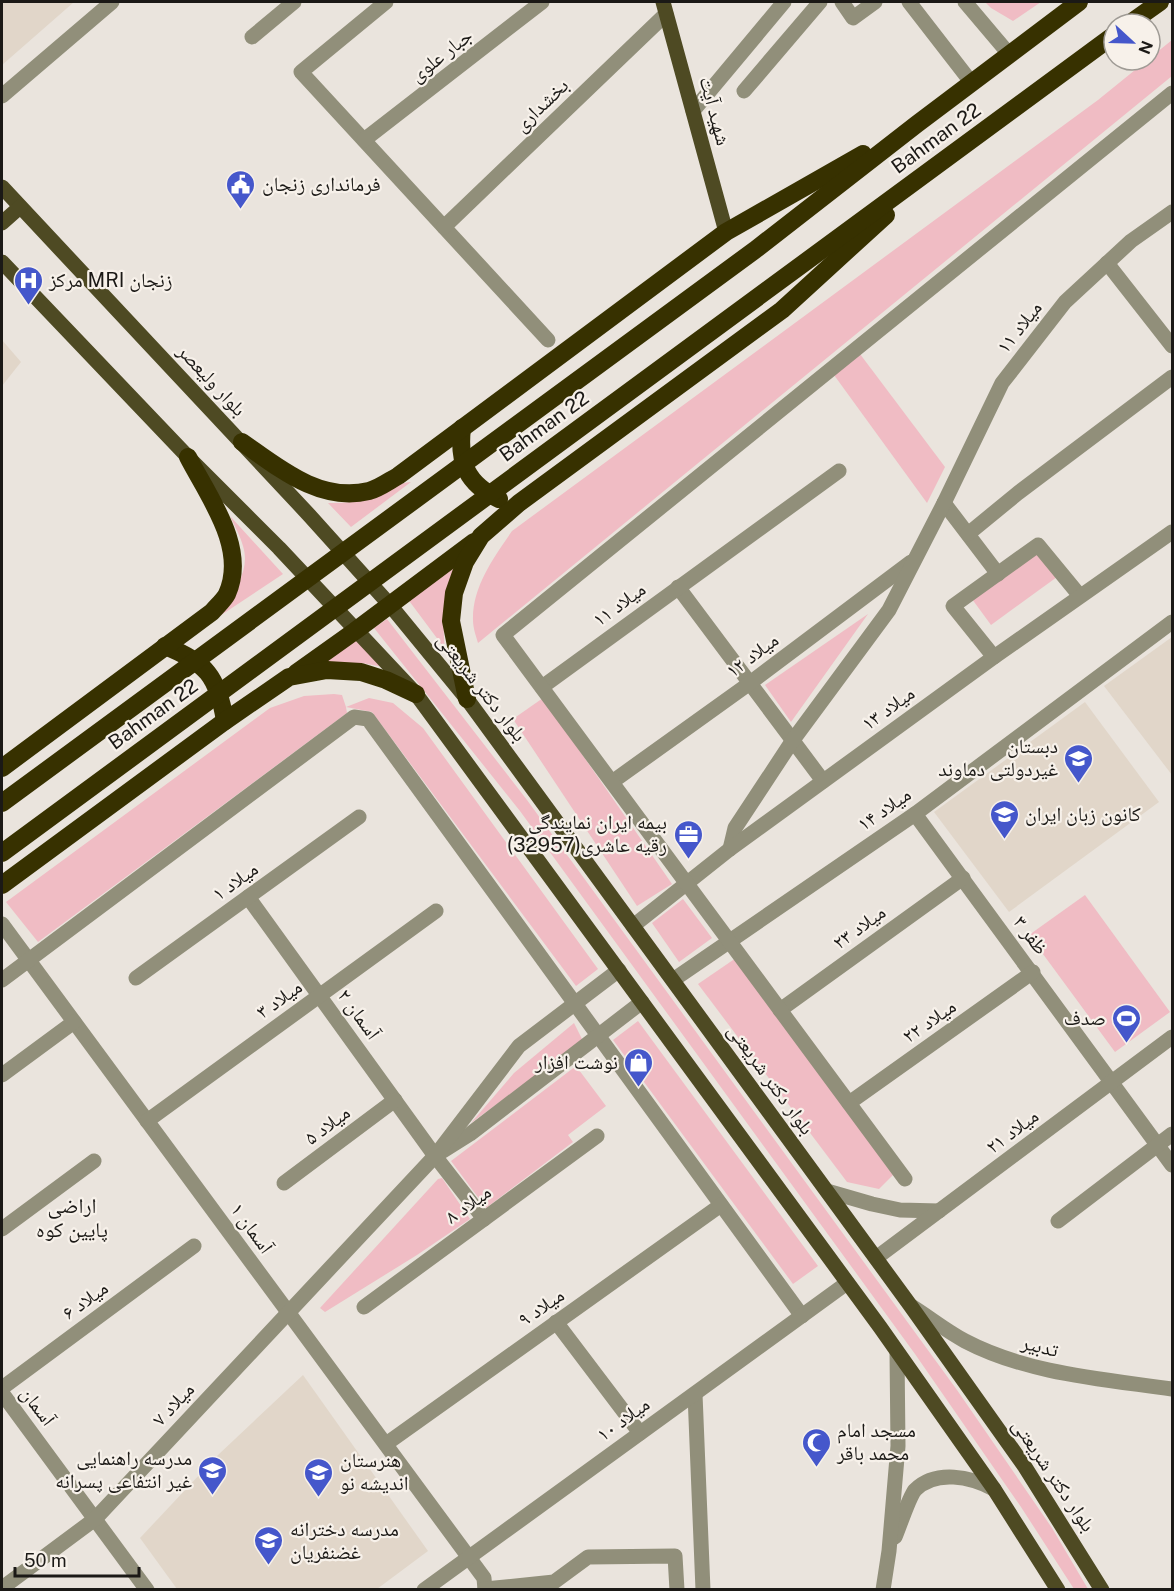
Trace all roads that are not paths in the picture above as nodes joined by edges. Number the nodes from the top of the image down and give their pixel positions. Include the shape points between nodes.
1 (112, 2) edge
2 (294, 2) edge
3 (386, 2) edge
4 (543, 2) edge
5 (784, 2) edge
6 (820, 2) edge
7 (842, 2) edge
8 (876, 2) edge
9 (909, 2) edge
10 (964, 2) edge
11 (1079, 2) edge
12 (1160, 2) edge
13 (665, 8) edge
14 (1146, 12) edge
15 (252, 37) dead end
16 (1102, 44) edge
17 (1009, 54) junction
18 (971, 82) junction
19 (744, 91) dead end
20 (1173, 93) edge
21 (2, 96) edge
22 (693, 111) junction
23 (917, 124) junction
24 (364, 140) junction
25 (952, 154) junction
26 (2, 187) edge
27 (20, 207) junction
28 (1173, 212) edge
29 (2, 223) edge
30 (444, 227) junction
31 (726, 232) junction
32 (2, 262) edge
33 (1107, 263) junction
34 (548, 340) dead end
35 (1173, 346) edge
36 (1173, 377) edge
37 (462, 428) junction
38 (242, 442) junction
39 (188, 457) junction
40 (839, 471) dead end
41 (519, 503) junction
42 (944, 503) junction
43 (1173, 532) edge
44 (968, 534) junction
45 (481, 536) junction
46 (916, 558) junction
47 (998, 574) junction
48 (678, 587) junction
49 (1080, 596) junction
50 (390, 604) junction
51 (1173, 622) edge
52 (355, 631) junction
53 (165, 645) junction
54 (994, 657) junction
55 (289, 677) junction
56 (750, 683) junction
57 (542, 687) junction
58 (416, 694) junction
59 (467, 699) junction
60 (225, 721) junction
61 (793, 740) junction
62 (2, 768) edge
63 (823, 781) junction
64 (612, 782) junction
65 (2, 803) edge
66 (915, 814) junction
67 (359, 817) dead end
68 (730, 849) junction
69 (2, 853) edge
70 (963, 878) junction
71 (686, 883) junction
72 (2, 885) edge
73 (248, 897) junction
74 (436, 911) dead end
75 (2, 924) edge
76 (633, 926) junction
77 (729, 941) junction
78 (28, 960) junction
79 (619, 970) junction
80 (1033, 972) junction
81 (136, 978) dead end
82 (2, 980) edge
83 (673, 980) junction
84 (320, 996) junction
85 (642, 1002) junction
86 (575, 1004) junction
87 (780, 1010) junction
88 (74, 1022) junction
89 (598, 1036) junction
90 (1173, 1037) edge
91 (2, 1076) edge
92 (1112, 1082) junction
93 (395, 1100) junction
94 (849, 1104) junction
95 (147, 1122) junction
96 (1173, 1134) edge
97 (597, 1136) dead end
98 (1158, 1145) junction
99 (435, 1156) junction
100 (94, 1161) dead end
101 (1173, 1165) edge
102 (905, 1179) dead end
103 (284, 1183) dead end
104 (827, 1191) junction
105 (721, 1205) junction
106 (939, 1211) junction
107 (484, 1219) junction
108 (1058, 1221) dead end
109 (2, 1229) edge
110 (194, 1246) dead end
111 (876, 1258) junction
112 (848, 1283) junction
113 (910, 1305) junction
114 (364, 1306) dead end
115 (288, 1313) junction
116 (802, 1316) junction
117 (556, 1322) junction
118 (897, 1352) junction
119 (2, 1388) edge
120 (1173, 1389) edge
121 (2, 1393) edge
122 (694, 1394) junction
123 (640, 1433) junction
124 (386, 1444) junction
125 (994, 1489) junction
126 (95, 1519) junction
127 (889, 1551) junction
128 (468, 1557) junction
129 (2, 1588) edge
130 (484, 1589) edge
131 (147, 1590) edge
132 (424, 1590) edge
133 (676, 1590) edge
134 (703, 1590) edge
135 (883, 1590) edge
136 (1058, 1590) edge
137 (1102, 1590) edge

1 - 21 street
2 - 15 street
3 - 24 street via 301,72
4 - 24 street, جبار علوی
5 - 22 street
6 - 19 street
7 - 8 street via 854,18
9 - 18 street
10 - 17 street
11 - 17 highway, Bahman 22
12 - 14 highway
13 - 22 main road, شهید آیت
13 - 30 street, بخشداری
16 - 25 highway, Bahman 22
17 - 18 highway, Bahman 22
18 - 23 highway, Bahman 22
20 - 57 street via 503,635
22 - 31 main road, شهید آیت
23 - 31 highway
23 - 65 highway, Bahman 22 via 755,250
24 - 30 street
25 - 41 highway via 783,310
25 - 69 highway, Bahman 22
26 - 27 main road, بلوار ولیعصر
27 - 29 main road
27 - 38 main road, بلوار ولیعصر
28 - 33 street, میلاد ۱۱
30 - 34 street
31 - 37 highway
32 - 39 main road
33 - 35 street
33 - 42 street, میلاد ۱۱ via 1065,302 1002,383
36 - 44 street
37 - 38 highway via 398,476 370,491 345,493 315,488
37 - 41 highway via 463,464 472,480 501,500
38 - 50 main road, بلوار ولیعصر
39 - 52 main road
39 - 53 highway via 224,527 233,573 227,595 212,612
40 - 48 street, میلاد ۱۱
41 - 45 highway
42 - 44 street
42 - 46 street, میلاد ۱۲
43 - 49 street, میلاد ۱۳
44 - 47 street
45 - 50 highway
45 - 59 highway via 453,593 451,621
46 - 56 street, میلاد ۱۲
46 - 61 street, میلاد ۱۲ via 889,610
47 - 49 street via 1038,545
47 - 54 street via 953,606
48 - 56 street
48 - 57 street, میلاد ۱۱
49 - 54 street, میلاد ۱۳
50 - 52 highway
50 - 59 main road, بلوار دکتر شریعتی
51 - 66 street, میلاد ۱۴
52 - 55 highway
52 - 58 main road
53 - 60 highway via 189,655 208,672 221,695
53 - 62 highway
54 - 63 street, میلاد ۱۳
55 - 58 highway via 327,670 361,672
55 - 60 highway
56 - 61 street
56 - 64 street, میلاد ۱۲
57 - 64 street
58 - 79 main road
59 - 76 main road, بلوار دکتر شریعتی
60 - 72 highway
61 - 63 street
61 - 68 street, میلاد ۱۲ via 735,828
63 - 68 street, میلاد ۱۳
64 - 71 street
66 - 70 street, ظفر ۳
66 - 77 street, میلاد ۱۴
67 - 73 street, میلاد ۱
68 - 71 street, میلاد ۱۳
70 - 80 street, ظفر ۳
70 - 87 street, میلاد ۲۳
71 - 76 street, میلاد ۱۳
71 - 77 street
73 - 81 street, میلاد ۱
73 - 84 street, آسمان ۲
74 - 84 street, میلاد ۳
75 - 78 street, آسمان ۱
76 - 83 main road, بلوار دکتر شریعتی
77 - 83 street, میلاد ۱۴
77 - 87 street
78 - 82 street
78 - 86 street via 354,717 368,719
78 - 88 street, آسمان ۱
79 - 85 main road
79 - 86 street
80 - 92 street, ظفر ۳
80 - 94 street, میلاد ۲۲
83 - 104 main road, بلوار دکتر شریعتی
84 - 93 street, آسمان ۲
84 - 95 street, میلاد ۳
85 - 89 street
85 - 112 main road
86 - 89 street
86 - 99 street via 519,1046
87 - 94 street
88 - 91 street
88 - 95 street, آسمان ۱
89 - 99 street via 470,1134
89 - 105 street
90 - 92 street, میلاد ۲۱
92 - 98 street, ظفر ۳
92 - 106 street, میلاد ۲۱
93 - 99 street, آسمان ۲
93 - 103 street, میلاد ۵
94 - 102 street
95 - 115 street, آسمان ۱
96 - 98 street
97 - 107 street, میلاد ۸
98 - 101 street, ظفر ۳
98 - 108 street
99 - 107 street, آسمان ۲
99 - 115 street
100 - 109 street
104 - 106 street via 900,1210
104 - 111 main road, بلوار دکتر شریعتی
105 - 116 street
105 - 117 street, میلاد ۹
106 - 111 street, میلاد ۲۱
107 - 114 street, میلاد ۸
110 - 119 street, میلاد ۶
111 - 113 main road, بلوار دکتر شریعتی
112 - 116 street, میلاد ۱۰
112 - 118 main road
113 - 120 street, تدبیر via 965,1341 1006,1359 1059,1372
113 - 137 main road, بلوار دکتر شریعتی via 1025,1467
115 - 124 street, آسمان ۱
115 - 126 street, میلاد ۷
116 - 122 street, میلاد ۱۰
117 - 123 street
117 - 124 street, میلاد ۹
118 - 125 main road
118 - 127 street via 898,1446
121 - 126 street, آسمان
122 - 123 street, میلاد ۱۰
122 - 134 street
123 - 128 street, میلاد ۱۰
124 - 128 street, آسمان ۱
125 - 127 street via 963,1477 946,1477 922,1486 914,1491
125 - 136 main road
126 - 129 street, میلاد ۷
126 - 131 street, آسمان
127 - 135 street
128 - 130 street, آسمان ۱ via 484,1578
128 - 132 street, میلاد ۱۰
130 - 133 street via 554,1582 588,1557 675,1556

